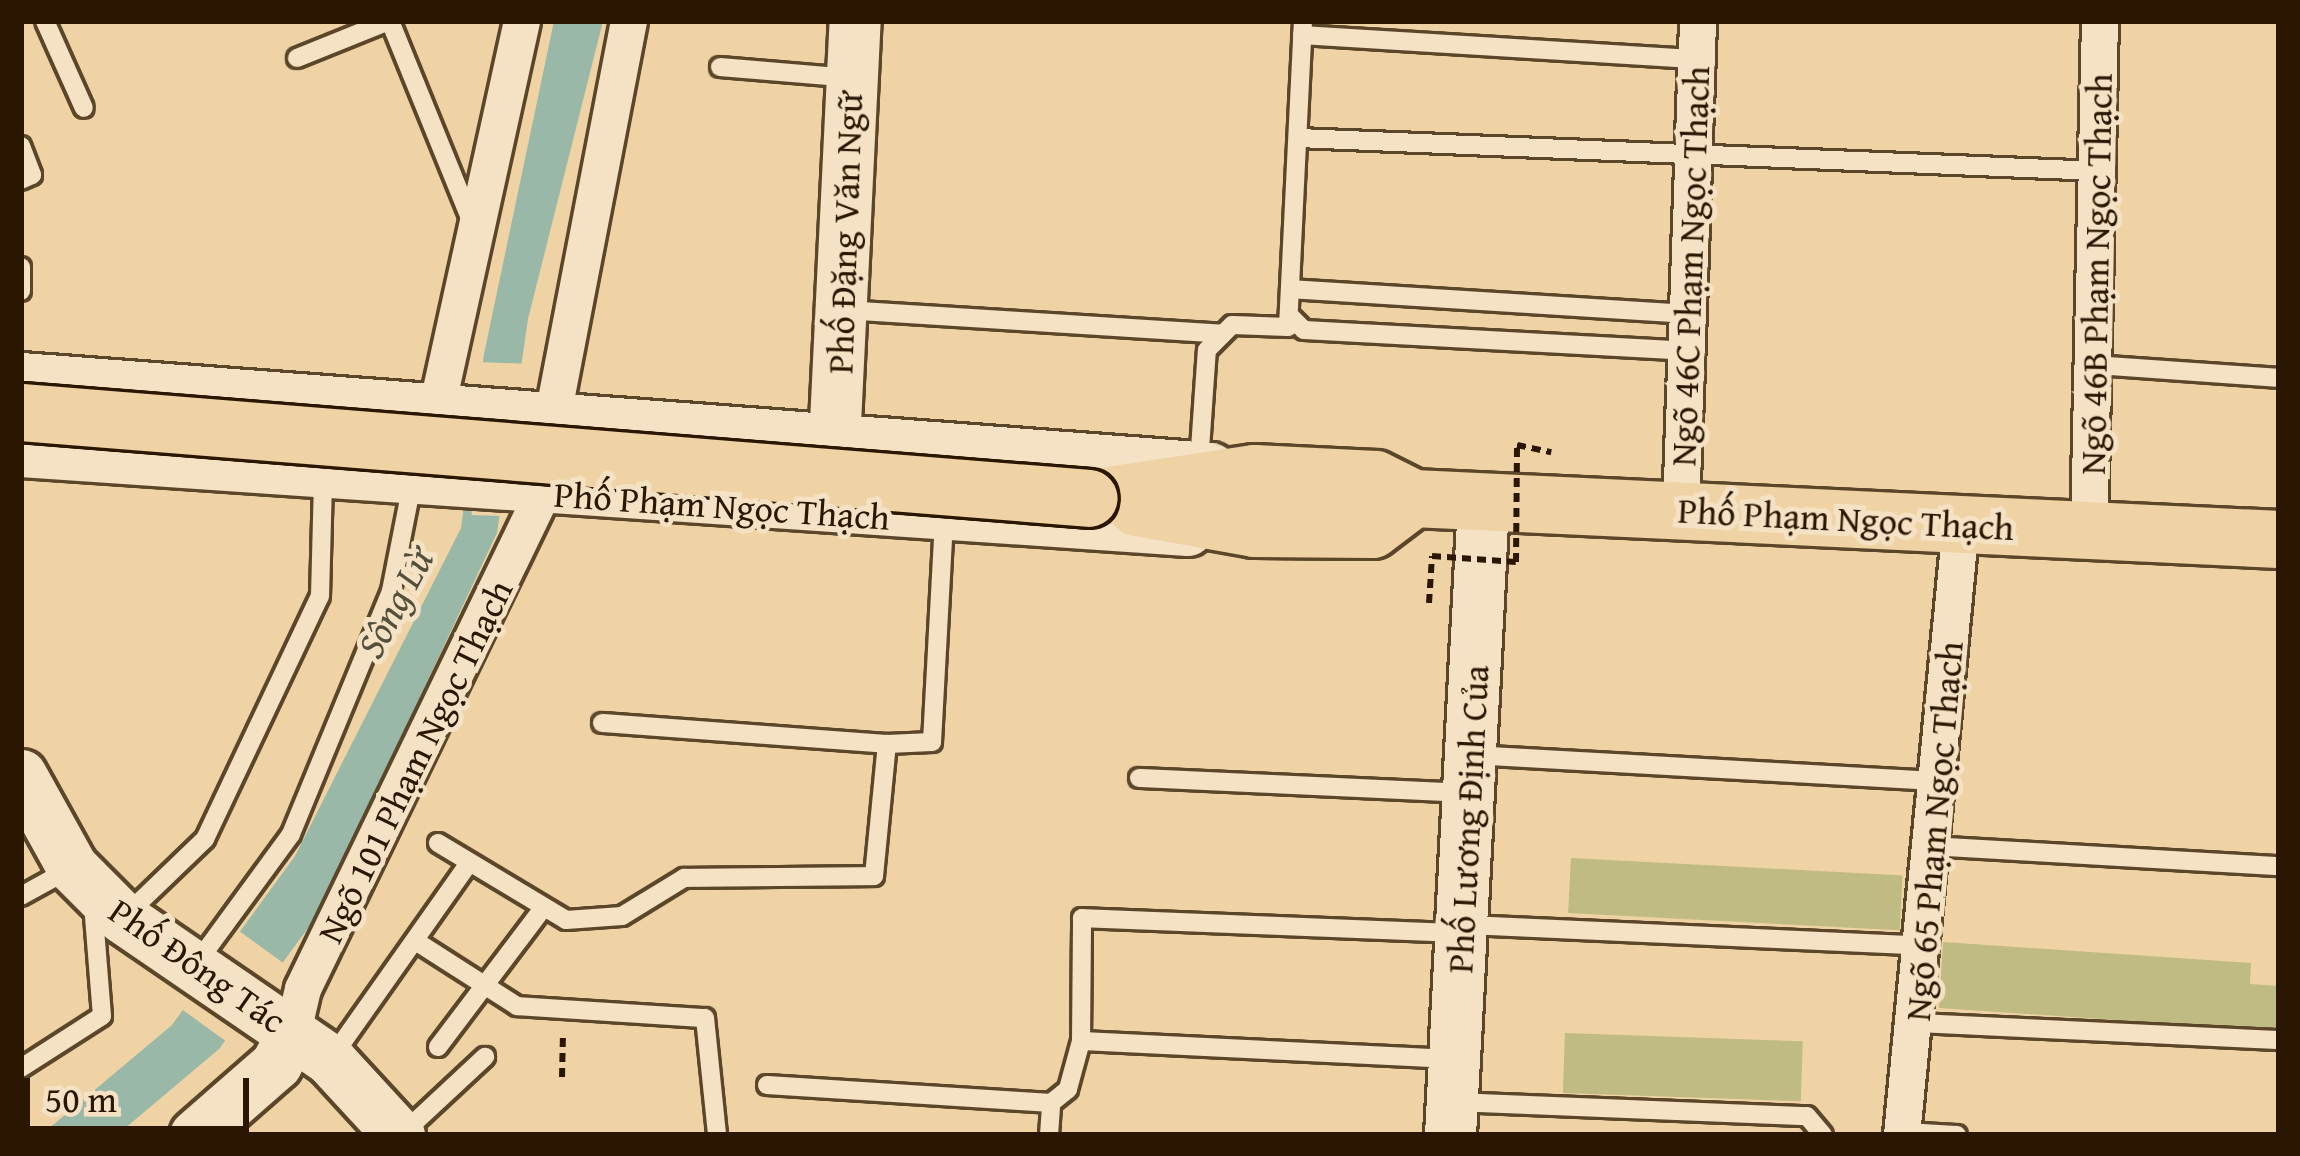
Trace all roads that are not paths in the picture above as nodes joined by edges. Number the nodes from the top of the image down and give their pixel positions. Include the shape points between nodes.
1 (45, 21) edge
2 (389, 21) edge
3 (522, 21) edge
4 (629, 21) edge
5 (855, 21) edge
6 (1698, 21) edge
7 (2100, 21) edge
8 (1302, 28) edge
9 (297, 58) dead end
10 (1696, 59) junction
11 (720, 67) dead end
12 (850, 78) junction
13 (84, 108) dead end
14 (1298, 137) junction
15 (21, 146) edge
16 (1694, 157) junction
17 (2103, 171) junction
18 (21, 180) edge
19 (471, 220) junction
20 (21, 267) edge
21 (1290, 289) junction
22 (21, 290) edge
23 (839, 310) junction
24 (1289, 315) junction
25 (1687, 333) junction
26 (1222, 334) junction
27 (2095, 365) junction
28 (21, 378) edge
29 (2279, 378) edge
30 (110, 386) junction
31 (437, 408) junction
32 (21, 412) edge
33 (552, 421) junction
34 (834, 443) junction
35 (21, 451) edge
36 (107, 460) junction
37 (1198, 467) junction
38 (323, 478) junction
39 (421, 485) junction
40 (533, 492) junction
41 (1254, 500) junction
42 (1484, 503) junction
43 (1681, 510) junction
44 (944, 520) junction
45 (1960, 524) junction
46 (2089, 528) junction
47 (2279, 538) edge
48 (602, 723) dead end
49 (887, 744) junction
50 (1469, 774) junction
51 (21, 775) edge
52 (1139, 778) dead end
53 (1935, 781) junction
54 (439, 843) dead end
55 (1930, 846) junction
56 (470, 863) junction
57 (2279, 866) edge
58 (96, 891) junction
59 (21, 896) edge
60 (541, 910) junction
61 (1461, 929) junction
62 (417, 941) junction
63 (1922, 946) junction
64 (196, 964) junction
65 (483, 986) junction
66 (1916, 1023) junction
67 (297, 1035) junction
68 (2279, 1040) edge
69 (1081, 1041) junction
70 (438, 1047) dead end
71 (485, 1057) dead end
72 (21, 1068) edge
73 (767, 1085) dead end
74 (1452, 1098) edge
75 (1051, 1103) junction
76 (1904, 1133) edge
77 (196, 1135) edge
78 (400, 1135) edge
79 (717, 1135) edge
80 (1049, 1135) edge
81 (1823, 1135) edge
82 (1957, 1135) edge

1 - 13 lane
2 - 9 lane
2 - 19 lane
3 - 19 street
4 - 33 street
5 - 12 main road, Phố Đặng Văn Ngữ
6 - 10 street, Ngõ 46C Phạm Ngọc Thạch
7 - 17 street, Ngõ 46B Phạm Ngọc Thạch
8 - 10 lane
8 - 14 lane
10 - 16 street, Ngõ 46C Phạm Ngọc Thạch
11 - 12 lane
12 - 23 main road, Phố Đặng Văn Ngữ
14 - 16 lane
14 - 21 lane
15 - 18 lane via 32,175
16 - 17 lane
16 - 25 street, Ngõ 46C Phạm Ngọc Thạch
17 - 27 street, Ngõ 46B Phạm Ngọc Thạch
19 - 31 street
20 - 22 lane
21 - 24 lane
21 - 25 lane
23 - 26 lane
23 - 34 main road, Phố Đặng Văn Ngữ
24 - 25 lane via 1304,330
24 - 26 lane via 1288,327
25 - 43 street, Ngõ 46C Phạm Ngọc Thạch
26 - 37 lane via 1207,350
27 - 29 lane
27 - 46 street, Ngõ 46B Phạm Ngọc Thạch
28 - 30 main road, Phố Phạm Ngọc Thạch
30 - 31 main road, Phố Phạm Ngọc Thạch
30 - 36 main road
31 - 33 main road, Phố Phạm Ngọc Thạch
32 - 41 main road, bridge via 1089,498
33 - 34 main road, Phố Phạm Ngọc Thạch
34 - 37 main road, Phố Phạm Ngọc Thạch
35 - 36 main road, Phố Phạm Ngọc Thạch
36 - 38 main road, Phố Phạm Ngọc Thạch
37 - 41 main road, Phố Phạm Ngọc Thạch
38 - 39 main road, Phố Phạm Ngọc Thạch
38 - 58 lane via 320,596 205,839
39 - 40 main road, Phố Phạm Ngọc Thạch
39 - 64 lane via 391,591 291,834
40 - 44 main road, Phố Phạm Ngọc Thạch via 592,504
40 - 67 street, Ngõ 101 Phạm Ngọc Thạch via 303,989
41 - 42 main road, Phố Phạm Ngọc Thạch via 1375,479 1413,498
41 - 44 main road, Phố Phạm Ngọc Thạch
42 - 43 main road, Phố Phạm Ngọc Thạch
42 - 50 main road, Phố Lương Định Của
43 - 45 main road, Phố Phạm Ngọc Thạch
44 - 49 lane via 932,742
45 - 46 main road, Phố Phạm Ngọc Thạch
45 - 53 street, Ngõ 65 Phạm Ngọc Thạch
46 - 47 main road, Phố Phạm Ngọc Thạch
48 - 49 lane
49 - 60 lane via 884,860 874,876 684,878 622,916
50 - 52 lane
50 - 53 lane
50 - 61 main road, Phố Lương Định Của
51 - 58 main road, Phố Đông Tác
53 - 55 street, Ngõ 65 Phạm Ngọc Thạch
54 - 56 lane
55 - 57 lane
55 - 63 street, Ngõ 65 Phạm Ngọc Thạch
56 - 60 lane
56 - 62 lane
58 - 59 lane
58 - 64 main road, Phố Đông Tác
58 - 72 lane via 102,1016
60 - 65 lane
61 - 63 lane
61 - 69 lane via 1082,918
61 - 74 main road, Phố Lương Định Của
62 - 65 lane
62 - 67 lane
63 - 66 street, Ngõ 65 Phạm Ngọc Thạch
64 - 67 main road, Phố Đông Tác
65 - 70 lane
65 - 79 lane via 563,1011 705,1018
66 - 68 lane
66 - 76 street, Ngõ 65 Phạm Ngọc Thạch
67 - 77 main road via 277,1064
67 - 78 main road, Phố Đông Tác
69 - 74 lane
69 - 75 lane via 1068,1089
71 - 78 lane
73 - 75 lane
74 - 81 lane via 1807,1116
75 - 80 lane
76 - 82 lane

